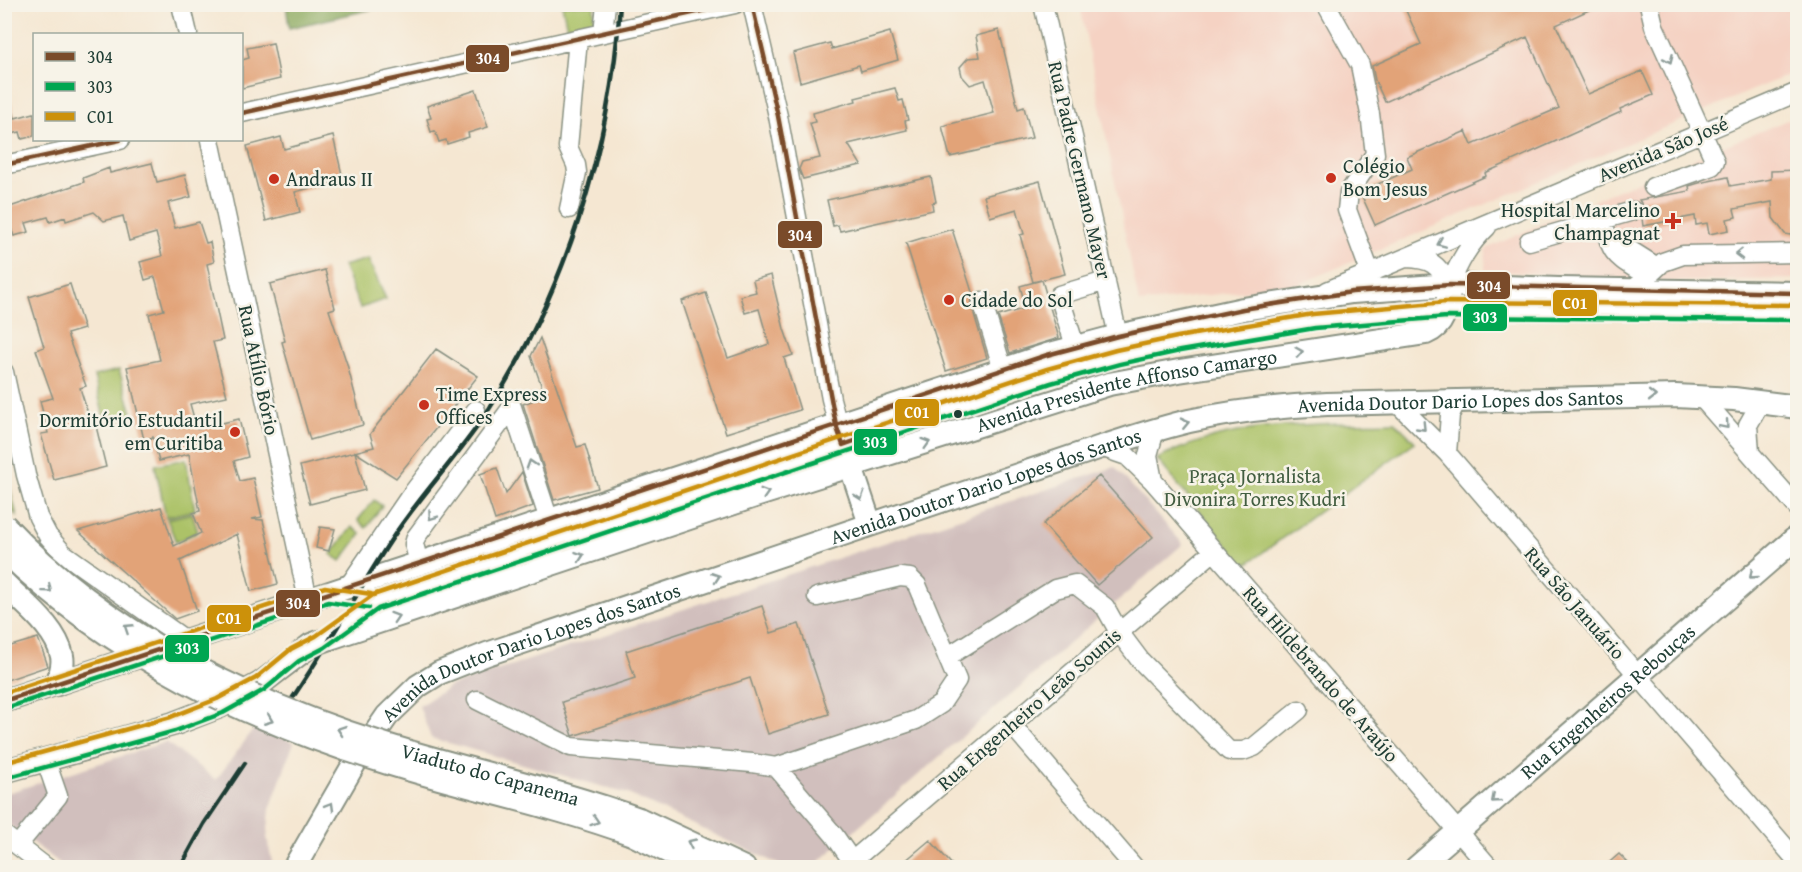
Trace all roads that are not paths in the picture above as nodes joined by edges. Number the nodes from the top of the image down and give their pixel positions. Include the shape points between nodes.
1 (182, 4) edge
2 (606, 4) edge
3 (735, 4) edge
4 (752, 4) edge
5 (1043, 4) edge
6 (1326, 4) edge
7 (1649, 4) edge
8 (188, 33) edge
9 (603, 33) junction
10 (578, 39) junction
11 (1797, 92) edge
12 (243, 113) edge
13 (1702, 132) junction
14 (115, 141) edge
15 (210, 141) edge
16 (4, 165) edge
17 (1653, 187) dead end
18 (569, 209) dead end
19 (1632, 211) dead end
20 (1495, 220) junction
21 (1603, 220) junction
22 (1529, 241) dead end
23 (1797, 253) edge
24 (1405, 258) junction
25 (1370, 272) junction
26 (1645, 278) junction
27 (1106, 281) junction
28 (1450, 285) junction
29 (1797, 293) edge
30 (1311, 297) junction
31 (982, 302) dead end
32 (1447, 309) junction
33 (1797, 313) edge
34 (1118, 336) junction
35 (1075, 346) junction
36 (1004, 370) junction
37 (4, 372) edge
38 (1701, 397) junction
39 (1457, 400) junction
40 (1396, 402) junction
41 (1761, 402) junction
42 (1797, 407) edge
43 (476, 410) dead end
44 (1155, 430) junction
45 (840, 435) junction
46 (1101, 447) junction
47 (1447, 453) junction
48 (1750, 453) junction
49 (850, 466) junction
50 (1153, 481) junction
51 (1797, 508) edge
52 (549, 520) junction
53 (870, 524) junction
54 (4, 525) edge
55 (1797, 536) edge
56 (4, 550) edge
57 (1214, 550) junction
58 (419, 563) junction
59 (4, 583) edge
60 (348, 587) junction
61 (318, 597) junction
62 (817, 597) dead end
63 (375, 602) junction
64 (1119, 632) junction
65 (187, 640) junction
66 (320, 642) junction
67 (947, 657) junction
68 (1637, 675) junction
69 (57, 684) junction
70 (477, 700) dead end
71 (4, 701) edge
72 (1299, 710) dead end
73 (1011, 724) junction
74 (46, 761) junction
75 (776, 767) junction
76 (4, 771) edge
77 (635, 827) junction
78 (1458, 831) junction
79 (11, 840) edge
80 (1797, 862) edge
81 (300, 864) edge
82 (848, 864) edge
83 (47, 867) edge
84 (702, 867) edge
85 (744, 867) edge
86 (1136, 867) edge
87 (1416, 867) edge
88 (1490, 867) edge

1 - 8 street
2 - 9 street
3 - 9 street
4 - 45 street via 778,116
5 - 27 street, Rua Padre Germano Mayer
6 - 25 street via 1360,65 1370,114 1375,154 1349,192 1347,210
7 -> 13 street via 1654,26
9 - 10 street
10 - 12 street
10 - 18 street via 568,147 577,172
11 - 13 street, Avenida São José
13 - 17 street via 1715,161 1712,166
13 - 20 street, Avenida São José
14 - 16 street
15 - 61 street, Rua Atílio Bório
19 - 21 street
20 -> 24 street, Avenida São José
20 - 28 street, Avenida São José via 1470,244
21 - 22 street
21 - 26 street via 1609,245 1622,245
23 -> 26 street via 1683,255 1663,262
24 - 25 street, Avenida São José
24 - 28 street via 1432,262
25 - 30 street, Avenida São José
26 - 28 main road
26 - 29 main road
27 - 34 street, Rua Padre Germano Mayer
27 - 35 street via 1059,295
28 - 30 main road
28 - 32 main road
30 - 34 main road
31 - 36 street
32 - 33 street
32 - 45 street via 1314,321 1118,357
49 -> 32 main road, Avenida Presidente Affonso Camargo via 1109,384 1426,333 1437,327
34 - 35 main road
35 - 36 main road
36 - 45 main road
37 - 65 street via 26,475 48,537 63,553
39 -> 38 main road, Avenida Doutor Dario Lopes dos Santos
38 - 41 main road, Avenida Doutor Dario Lopes dos Santos
38 -> 48 street
39 - 40 main road, Avenida Doutor Dario Lopes dos Santos
39 - 47 street via 1450,415
44 -> 40 main road, Avenida Doutor Dario Lopes dos Santos via 1251,410
40 -> 47 street, Rua São Januário
41 - 42 main road, Avenida Doutor Dario Lopes dos Santos
41 - 48 street via 1748,425
43 - 60 street
44 - 46 main road, Avenida Doutor Dario Lopes dos Santos
44 - 50 street via 1148,455
45 - 49 street
45 - 52 main road
45 - 63 street
46 - 50 street, Rua Hildebrando de Araújo via 1127,456
46 - 53 main road, Avenida Doutor Dario Lopes dos Santos
47 - 68 street, Rua São Januário
48 - 51 street
49 -> 53 main road
66 -> 49 main road, Avenida Presidente Affonso Camargo
50 - 57 street, Rua Hildebrando de Araújo
52 - 58 main road
52 -> 58 street via 512,407 415,541
81 -> 53 main road, Avenida Doutor Dario Lopes dos Santos via 354,764 387,716 418,686 487,654
77 -> 54 main road, Viaduto do Capanema, bridge via 577,798 332,727 242,691 115,620 48,568
55 -> 68 main road, Rua Engenheiros Rebouças
56 -> 77 main road, Viaduto do Capanema, bridge via 48,590 119,644 223,700 359,754 568,813
57 - 64 street, Rua Engenheiro Leão Sounis
57 - 78 street, Rua Hildebrando de Araújo
58 - 60 main road
59 - 69 main road via 58,644 62,669
60 - 61 main road
61 - 63 street
61 - 65 main road
62 - 67 street via 910,578 917,585
63 - 66 street
64 - 67 street via 1105,607 1075,584 1054,589
64 - 72 street via 1140,660 1229,751 1254,747
64 - 73 street, Rua Engenheiro Leão Sounis
65 - 69 main road
66 - 74 main road, Avenida Presidente Affonso Camargo via 295,655 260,684 220,706
67 - 75 street via 957,680 942,704 916,720
68 -> 78 main road, Rua Engenheiros Rebouças
68 - 80 street, Rua São Januário
69 - 71 main road
70 - 75 street via 571,747
73 - 82 street, Rua Engenheiro Leão Sounis
73 - 86 street
74 - 76 main road, Avenida Presidente Affonso Camargo
74 - 79 street via 58,796
75 - 82 street via 834,835
77 - 84 main road
85 -> 77 main road
78 - 87 main road, Rua Engenheiros Rebouças
78 - 88 street, Rua Hildebrando de Araújo
79 - 83 street

